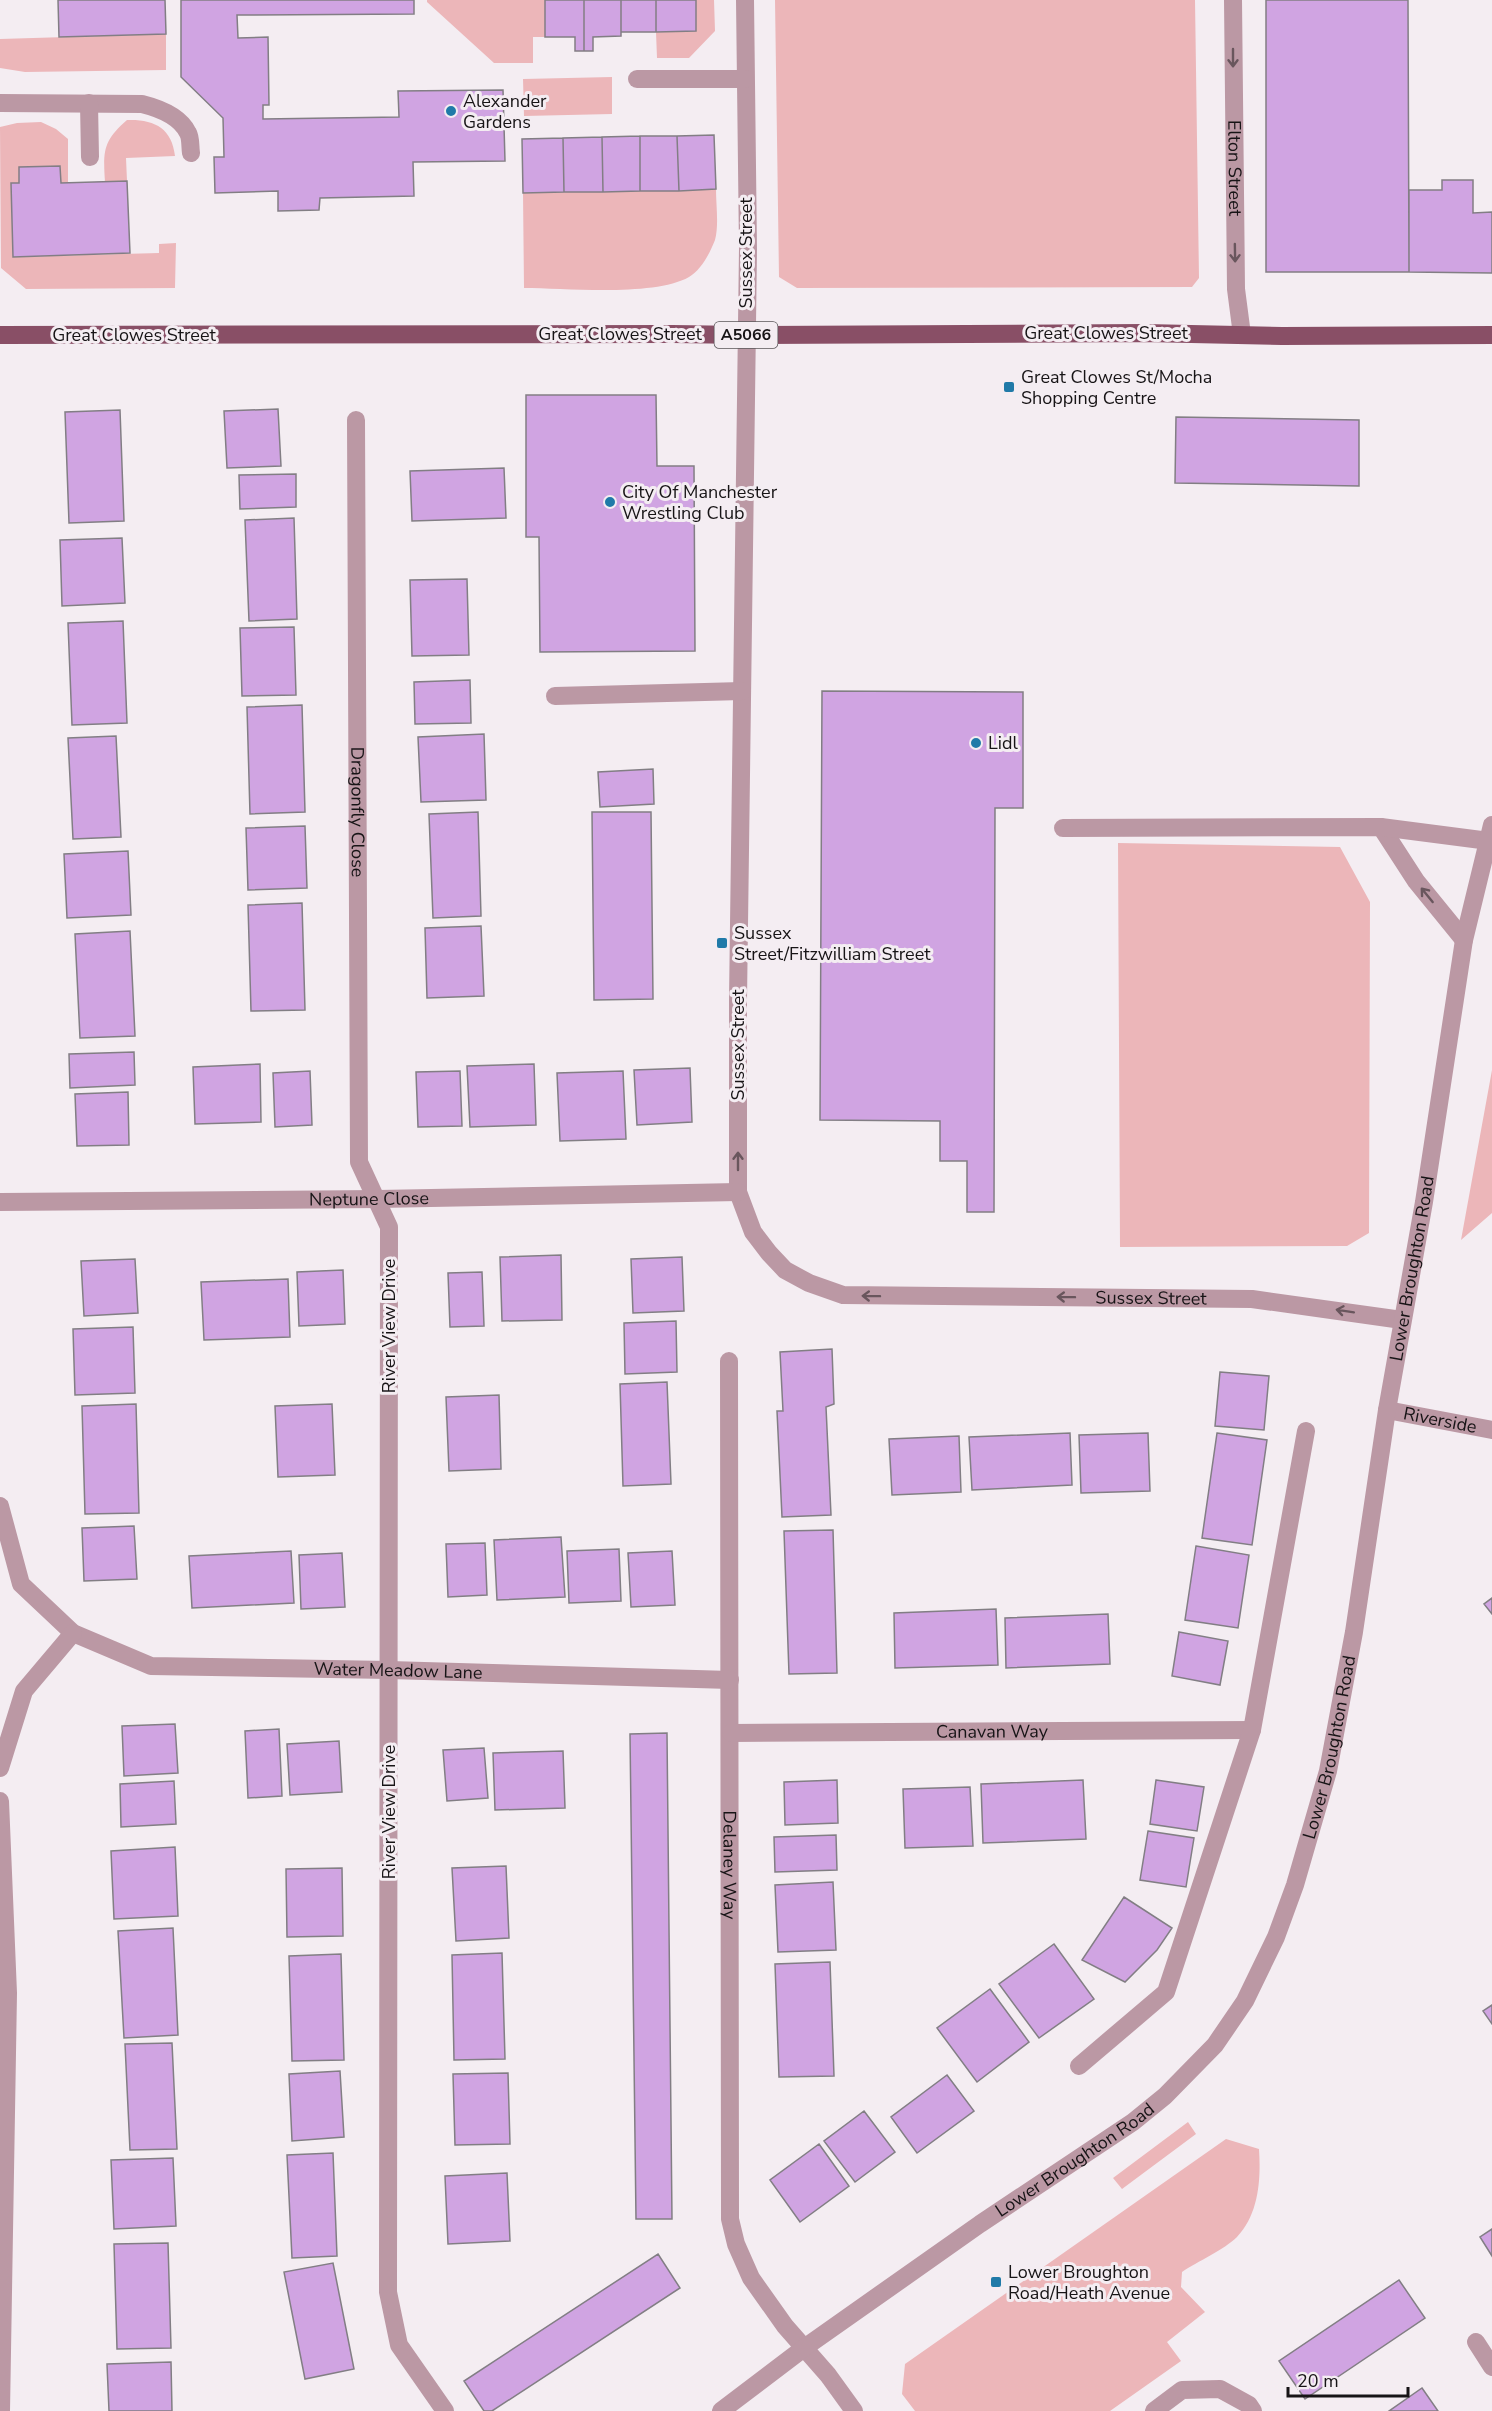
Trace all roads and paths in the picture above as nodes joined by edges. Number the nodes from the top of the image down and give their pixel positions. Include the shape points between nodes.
1 (745, 0) edge
2 (1233, 0) edge
3 (745, 79) junction
4 (637, 80) dead end
5 (0, 103) edge
6 (89, 103) junction
7 (191, 153) dead end
8 (90, 156) dead end
9 (0, 335) edge
10 (746, 335) junction
11 (1242, 335) junction
12 (1492, 335) edge
13 (356, 420) dead end
14 (742, 691) junction
15 (555, 696) dead end
16 (1381, 827) junction
17 (1064, 828) dead end
18 (1490, 833) edge
19 (1464, 940) junction
20 (738, 1192) junction
21 (378, 1199) junction
22 (0, 1202) edge
23 (1402, 1320) junction
24 (729, 1360) dead end
25 (1387, 1410) junction
26 (1492, 1430) edge
27 (1306, 1431) dead end
28 (0, 1506) edge
29 (73, 1633) junction
30 (390, 1670) junction
31 (730, 1680) junction
32 (1252, 1730) junction
33 (731, 1733) junction
34 (0, 1767) edge
35 (0, 1800) edge
36 (1, 1848) edge
37 (1078, 2066) dead end
38 (1476, 2342) dead end
39 (804, 2348) junction
40 (1492, 2367) edge
41 (1, 2411) edge
42 (445, 2411) edge
43 (721, 2411) edge
44 (854, 2411) edge
45 (1154, 2411) edge
46 (1253, 2411) edge

1 - 3 street, Sussex Street
2 -> 11 street, Elton Street via 1236,289
3 - 4 street
3 - 10 street, Sussex Street
5 - 6 street
6 - 7 street via 158,107 189,133
6 - 8 street
9 - 10 main road, Great Clowes Street / A5066
10 - 11 main road, Great Clowes Street / A5066
10 - 14 street, Sussex Street
11 - 12 main road, Great Clowes Street / A5066
13 - 21 street, Dragonfly Close via 359,1162
14 - 15 street
20 -> 14 street, Sussex Street
16 - 17 street
16 - 18 street
19 -> 16 street via 1416,881
18 - 19 street, Lower Broughton Road
19 - 23 street, Lower Broughton Road
20 - 21 street, Neptune Close
23 -> 20 street, Sussex Street via 1251,1299 843,1295 785,1270 753,1232
21 - 22 street, Neptune Close
21 - 30 street, River View Drive via 389,1227
23 - 25 street, Lower Broughton Road
24 - 31 street, Delaney Way
25 - 26 street, Riverside
25 - 39 street, Lower Broughton Road via 1354,1632 1328,1771 1295,1885 1276,1937 1245,2001 1215,2045 1133,2122
27 - 32 street
28 - 29 street via 21,1584
29 - 30 street, Water Meadow Lane via 151,1666
29 - 34 street via 24,1690
30 - 31 street, Water Meadow Lane
30 - 42 street, River View Drive via 388,2292 399,2345
31 - 33 street, Delaney Way
32 - 33 street, Canavan Way
32 - 37 street via 1166,1992
33 - 39 street, Delaney Way via 730,2219 751,2278
35 - 36 street
36 - 41 street via 8,1993
38 - 40 street
39 - 43 street, Lower Broughton Road
39 - 44 street, Delaney Way
45 - 46 street via 1182,2390 1220,2389

